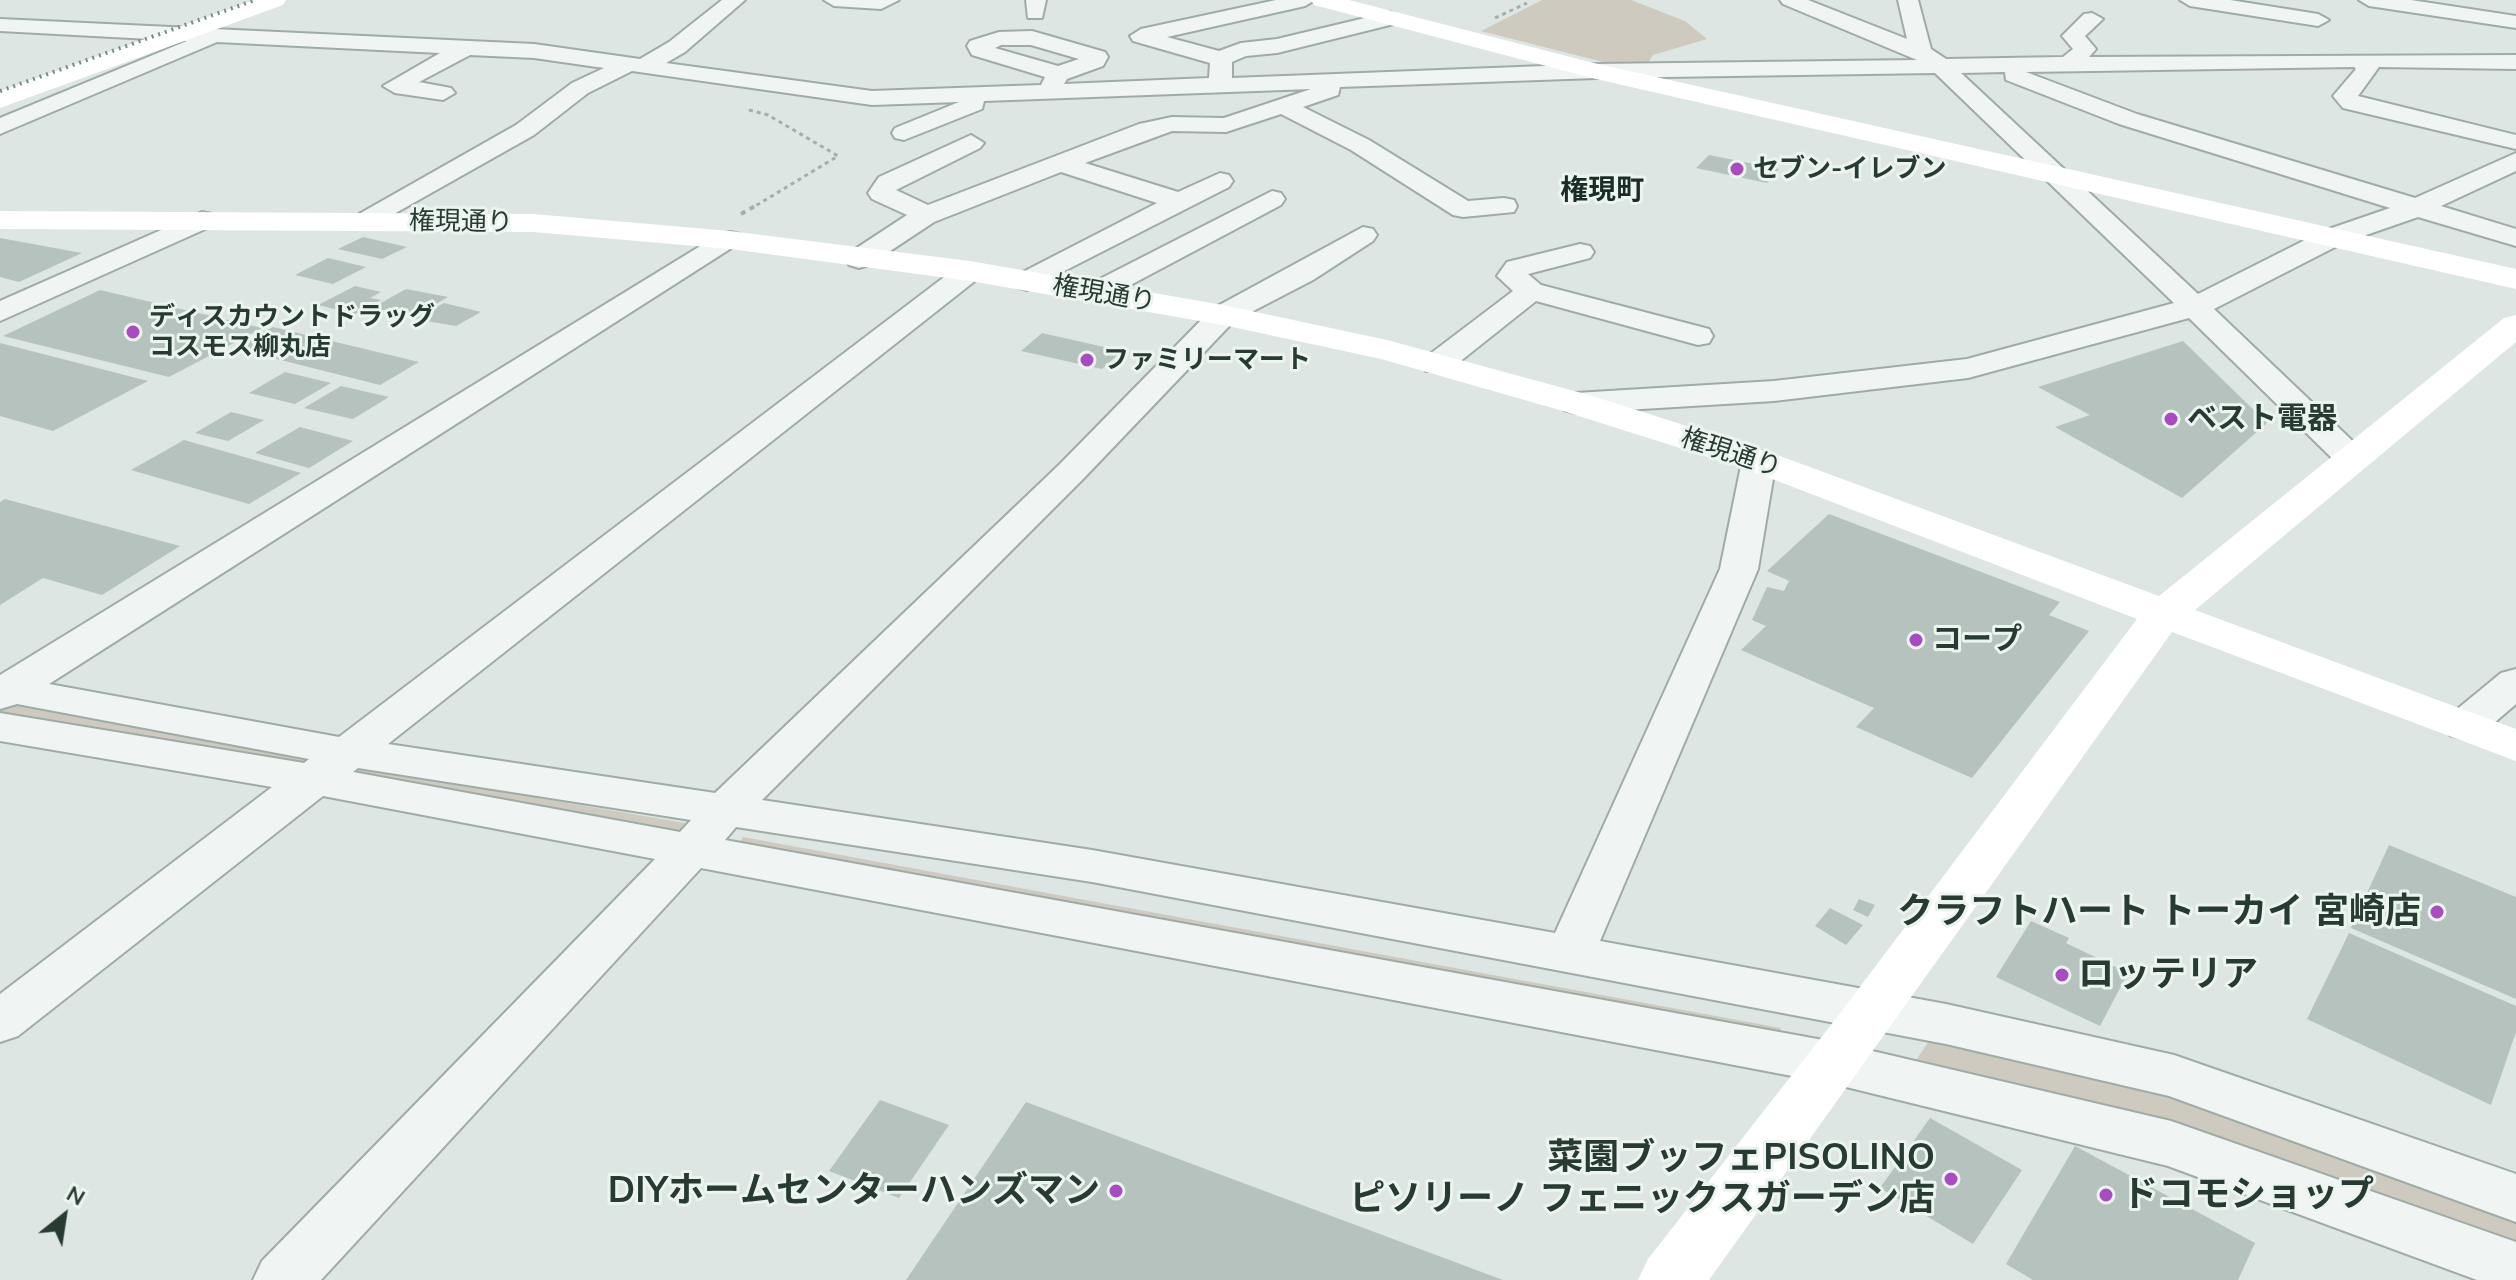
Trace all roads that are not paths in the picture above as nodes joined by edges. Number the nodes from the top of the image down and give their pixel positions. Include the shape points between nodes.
1 (275, 0) edge
2 (735, 0) edge
3 (834, 0) edge
4 (889, 0) edge
5 (1305, 0) edge
6 (1322, 0) edge
7 (1790, 0) edge
8 (1908, 0) edge
9 (2190, 0) edge
10 (2369, 0) edge
11 (1390, 18) junction
12 (2092, 19) dead end
13 (2318, 20) dead end
14 (2516, 22) edge
15 (3, 27) edge
16 (177, 35) junction
17 (214, 37) junction
18 (468, 47) junction
19 (1921, 52) junction
20 (2360, 60) junction
21 (2516, 62) edge
22 (640, 63) junction
23 (2069, 64) junction
24 (1941, 66) junction
25 (1987, 66) junction
26 (1220, 71) junction
27 (1596, 71) junction
28 (1360, 79) junction
29 (443, 93) dead end
30 (998, 94) junction
31 (0, 100) edge
32 (1285, 107) junction
33 (0, 127) edge
34 (904, 133) dead end
35 (2516, 142) edge
36 (971, 143) dead end
37 (2516, 161) edge
38 (1060, 163) junction
39 (2050, 172) junction
40 (1220, 181) dead end
41 (1272, 199) dead end
42 (1180, 202) junction
43 (1504, 206) dead end
44 (2416, 208) junction
45 (928, 215) junction
46 (0, 220) edge
47 (202, 220) junction
48 (369, 220) junction
49 (1363, 235) dead end
50 (2333, 237) junction
51 (2516, 238) edge
52 (716, 239) junction
53 (1580, 252) dead end
54 (859, 259) junction
55 (970, 271) junction
56 (2516, 279) edge
57 (1027, 281) junction
58 (1531, 291) junction
59 (1096, 292) junction
60 (2195, 307) junction
61 (0, 312) edge
62 (1223, 315) junction
63 (2516, 325) edge
64 (1698, 336) dead end
65 (1437, 364) junction
66 (1576, 403) junction
67 (2351, 458) junction
68 (1759, 461) junction
69 (2163, 614) junction
70 (2516, 682) edge
71 (3, 700) edge
72 (2465, 725) junction
73 (2516, 746) edge
74 (328, 765) junction
75 (725, 810) junction
76 (690, 851) junction
77 (1571, 952) junction
78 (1873, 1012) junction
79 (0, 1022) edge
80 (1834, 1063) junction
81 (2516, 1198) edge
82 (2516, 1270) edge
83 (283, 1280) edge
84 (1671, 1280) edge

1 - 16 street
2 - 22 street via 677,47
3 - 4 street
5 - 26 street via 1141,36
6 - 11 street
7 - 19 street
8 - 19 street
9 - 13 street
10 - 14 street
11 - 26 street via 1241,50
11 - 27 street
12 - 23 street via 2073,36 2085,49
15 - 16 street
16 - 17 street
16 - 31 street
17 - 18 street
17 - 33 street
18 - 22 street
18 - 29 street via 395,86
19 - 24 street
20 - 21 street
20 - 23 street
20 - 35 street via 2369,69 2345,96 2351,103
22 - 30 street via 872,98
22 - 48 street via 580,88 525,130
23 - 25 street
24 - 25 street
24 - 27 street
24 - 39 street
25 - 44 street via 2128,119
26 - 28 street
26 - 30 street via 1050,83
27 - 28 street
27 - 39 street
28 - 32 street
30 - 34 street
32 - 38 street via 1226,125 1148,129
32 - 43 street via 1360,145 1463,209
36 - 45 street via 888,183 881,193
37 - 44 street
38 - 42 street
38 - 45 street
39 - 50 street
39 - 60 street
40 - 42 street
41 - 59 street
42 - 57 street
44 - 50 street
44 - 51 street
45 - 54 street
46 - 47 street, 権現通り
47 - 48 street, 権現通り
47 - 61 street
48 - 52 street, 権現通り via 533,223
49 - 62 street via 1303,274
50 - 56 street
50 - 60 street
52 - 54 street, 権現通り
52 - 71 street
53 - 58 street via 1517,268 1512,276
54 - 55 street, 権現通り
55 - 57 street, 権現通り
55 - 74 street
57 - 59 street, 権現通り
58 - 64 street
58 - 65 street
59 - 62 street, 権現通り
60 - 66 street via 1968,368 1774,391
60 - 67 street
62 - 65 street, 権現通り
62 - 75 street via 1072,471
63 - 67 street
65 - 66 street, 権現通り
66 - 68 street, 権現通り
67 - 69 street
68 - 69 street, 権現通り
68 - 77 street via 1739,569
69 - 72 street, 権現通り
69 - 78 street
70 - 72 street
71 - 74 street
72 - 73 street, 権現通り
74 - 75 street
74 - 76 street
74 - 79 street
75 - 76 street
75 - 77 street via 1092,866
76 - 80 street
76 - 83 street
77 - 78 street
78 - 80 street
78 - 81 street via 2174,1076
80 - 82 street via 2171,1144 2465,1247
80 - 84 street

